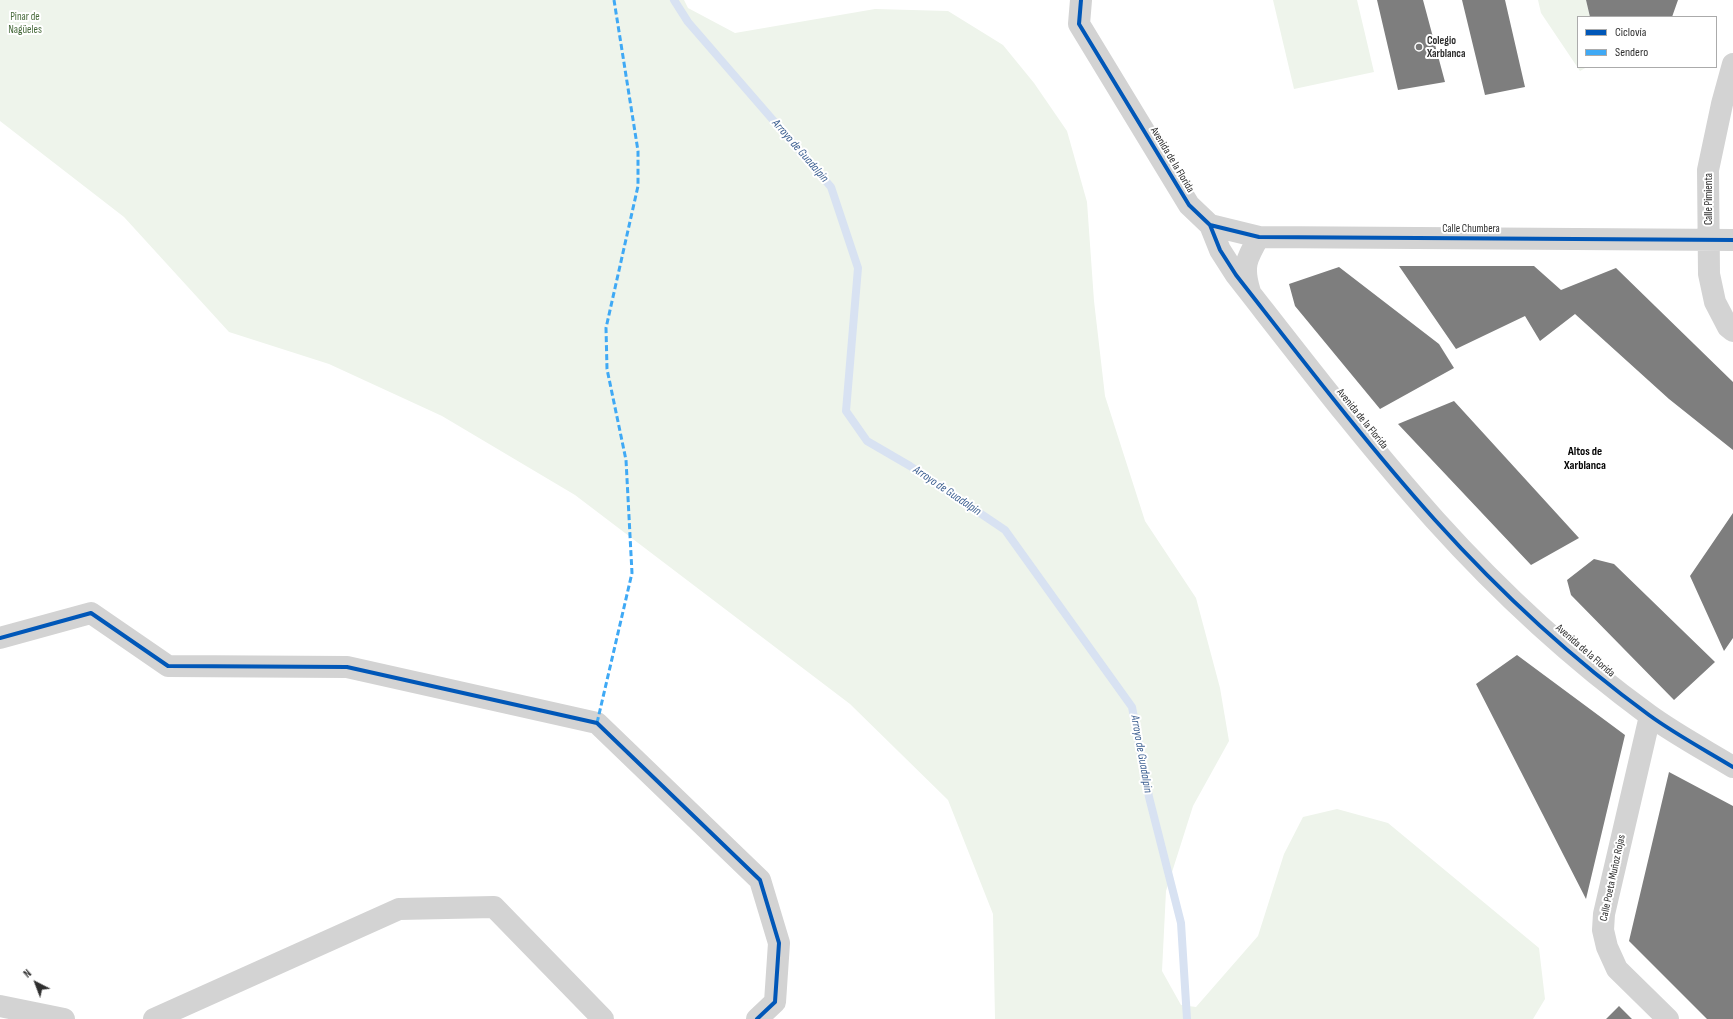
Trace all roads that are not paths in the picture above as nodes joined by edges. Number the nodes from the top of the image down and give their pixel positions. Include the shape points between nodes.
1 (1081, 0) edge
2 (1733, 64) edge
3 (1210, 225) junction
4 (1259, 237) junction
5 (1709, 239) junction
6 (1733, 240) edge
7 (1250, 293) junction
8 (1733, 331) edge
9 (0, 638) edge
10 (1650, 716) junction
11 (1733, 767) edge
12 (0, 1006) edge
13 (64, 1019) edge
14 (154, 1019) edge
15 (603, 1019) edge
16 (758, 1019) edge
17 (1668, 1019) edge

1 - 3 street, Avenida de la Florida via 1079,24 1189,205
2 - 5 street, Calle Pimienta via 1708,170
3 - 4 street, Calle Chumbera
3 - 7 street, Avenida de la Florida via 1220,250
4 - 5 street, Calle Chumbera
4 - 7 street, Avenida de la Florida via 1246,263 1245,277
5 - 6 street, Calle Chumbera
5 - 8 street, Calle Pimienta via 1709,274 1715,302
7 - 10 street, Avenida de la Florida via 1372,446 1435,520 1535,620 1597,675
9 - 16 street via 91,614 168,666 347,666 597,723 760,880 779,943 775,1002
10 - 11 street, Avenida de la Florida
10 - 17 street, Calle Poeta Muñoz Rojas via 1604,914 1603,930 1617,969
12 - 13 street
14 - 15 street via 399,909 494,907

